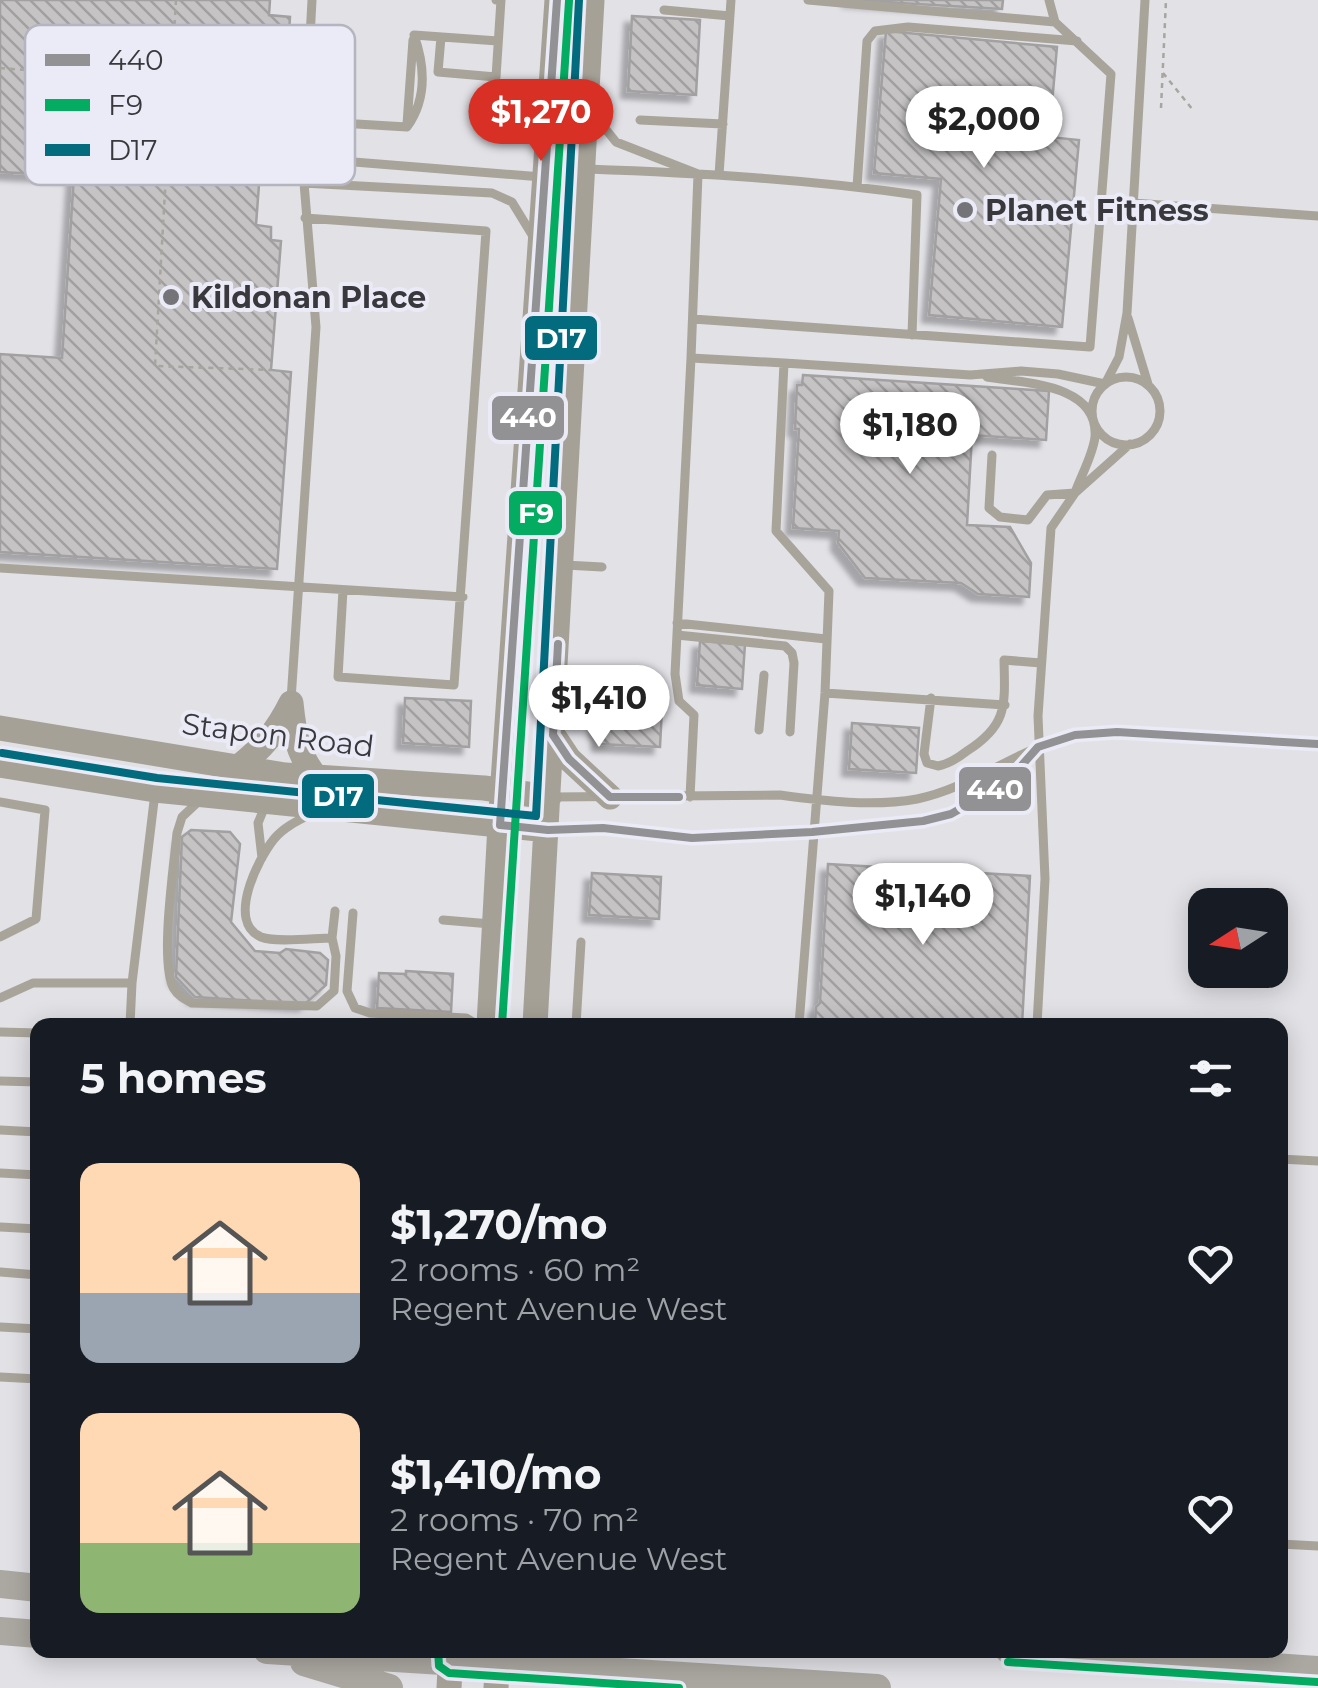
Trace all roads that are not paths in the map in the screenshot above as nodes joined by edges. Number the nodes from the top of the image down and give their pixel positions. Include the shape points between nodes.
1 (312, 0) edge
2 (496, 0) edge
3 (558, 0) edge
4 (592, 0) edge
5 (731, 0) edge
6 (808, 0) edge
7 (1050, 0) edge
8 (1144, 0) edge
9 (664, 10) dead end
10 (730, 16) junction
11 (1055, 22) junction
12 (311, 25) edge
13 (440, 37) junction
14 (498, 40) junction
15 (1078, 42) junction
16 (587, 106) junction
17 (550, 120) junction
18 (640, 120) dead end
19 (355, 124) edge
20 (722, 124) junction
21 (355, 162) edge
22 (584, 169) junction
23 (698, 174) junction
24 (719, 176) junction
25 (545, 177) junction
26 (304, 185) edge
27 (355, 185) edge
28 (857, 186) junction
29 (1133, 203) junction
30 (1318, 216) edge
31 (305, 218) junction
32 (580, 221) junction
33 (540, 250) junction
34 (1127, 313) junction
35 (693, 319) junction
36 (912, 335) junction
37 (691, 358) junction
38 (784, 363) junction
39 (970, 374) junction
40 (1105, 384) junction
41 (1150, 387) junction
42 (1094, 423) junction
43 (1130, 444) junction
44 (992, 456) dead end
45 (1075, 493) junction
46 (562, 564) junction
47 (602, 567) dead end
48 (0, 568) edge
49 (299, 587) junction
50 (343, 590) junction
51 (462, 596) junction
52 (677, 624) junction
53 (677, 636) junction
54 (826, 638) junction
55 (1041, 663) junction
56 (764, 675) dead end
57 (825, 693) junction
58 (931, 698) junction
59 (291, 703) junction
60 (1005, 705) junction
61 (0, 728) edge
62 (759, 730) dead end
63 (790, 732) dead end
64 (553, 735) junction
65 (1318, 744) edge
66 (1038, 747) junction
67 (158, 752) junction
68 (0, 765) edge
69 (237, 768) junction
70 (316, 777) junction
71 (155, 790) junction
72 (503, 790) junction
73 (206, 796) junction
74 (549, 797) junction
75 (610, 797) junction
76 (690, 797) junction
77 (817, 800) junction
78 (0, 802) edge
79 (266, 803) junction
80 (323, 808) junction
81 (500, 825) junction
82 (548, 830) junction
83 (812, 832) junction
84 (262, 858) junction
85 (335, 911) dead end
86 (354, 913) dead end
87 (443, 920) dead end
88 (494, 924) junction
89 (0, 937) edge
90 (332, 938) junction
91 (581, 942) dead end
92 (132, 983) junction
93 (0, 998) edge
94 (130, 1018) edge
95 (466, 1018) edge
96 (489, 1018) edge
97 (538, 1018) edge
98 (576, 1018) edge
99 (799, 1018) edge
100 (1037, 1018) edge
101 (0, 1032) edge
102 (30, 1033) edge
103 (0, 1080) edge
104 (30, 1082) edge
105 (0, 1130) edge
106 (30, 1132) edge
107 (1288, 1159) edge
108 (1318, 1161) edge
109 (0, 1173) edge
110 (30, 1175) edge
111 (0, 1228) edge
112 (30, 1229) edge
113 (0, 1272) edge
114 (30, 1274) edge
115 (0, 1327) edge
116 (30, 1329) edge
117 (0, 1377) edge
118 (30, 1379) edge
119 (1288, 1544) edge
120 (1318, 1546) edge
121 (0, 1584) edge
122 (30, 1587) edge
123 (0, 1630) edge
124 (30, 1633) edge
125 (293, 1658) edge
126 (359, 1658) edge
127 (1133, 1658) edge
128 (450, 1666) edge
129 (497, 1668) edge
130 (1318, 1670) edge
131 (635, 1673) junction
132 (388, 1688) edge
133 (581, 1688) edge
134 (877, 1688) edge

1 - 12 lane
2 - 14 lane
3 - 17 main road
4 - 16 main road
5 - 10 lane
6 - 11 lane
7 - 11 lane
8 - 29 lane
9 - 10 lane
10 - 20 lane
11 - 15 lane
13 - 14 lane
13 - 14 lane via 438,72 496,77
13 - 19 lane via 414,35 407,127
15 - 28 lane via 908,27 874,31
15 - 36 lane via 1111,74 1090,348
16 - 22 main road
16 - 23 lane via 616,142
17 - 22 main road
17 - 25 main road
18 - 20 lane
20 - 24 lane
21 - 25 lane
22 - 23 lane
22 - 32 main road
23 - 24 lane
23 - 35 lane
24 - 28 lane
25 - 32 main road
25 - 33 main road
26 - 31 lane
27 - 33 lane via 492,193 512,202
28 - 36 lane via 917,195
29 - 30 lane
29 - 34 lane
31 - 49 lane via 316,327
31 - 51 lane via 486,231
32 - 46 main road
33 - 72 main road
34 - 40 lane
34 - 41 lane
35 - 36 lane
35 - 37 lane
37 - 38 lane
37 - 52 lane
38 - 39 lane
38 - 54 lane via 776,531 829,591
39 - 40 lane via 1020,371
39 - 42 lane via 1054,386
40 - 41 lane via 1131,377
40 - 42 lane via 1092,406
41 - 43 lane via 1158,421 1145,439
42 - 43 lane via 1103,437
42 - 45 lane via 1095,440
43 - 45 lane
44 - 45 lane via 988,508 1000,517 1028,520 1047,495
45 - 55 lane via 1050,528
46 - 47 lane
46 - 64 main road
48 - 49 lane
49 - 50 lane
49 - 59 lane
50 - 51 lane
50 - 51 lane via 338,677 454,685
52 - 53 lane
52 - 54 lane
53 - 63 lane via 784,646 794,664
53 - 76 lane via 679,702 694,716
54 - 57 lane
55 - 60 lane via 1004,660
55 - 66 lane
56 - 62 lane
57 - 58 lane
57 - 77 lane
58 - 60 lane
58 - 60 lane via 924,754 938,766 994,731
59 - 69 main road via 277,732
59 - 70 main road via 296,745
61 - 67 main road, Stapon Road
64 - 74 main road
64 - 75 main road
65 - 66 lane via 1117,732
66 - 77 lane via 919,798
66 - 83 lane via 1006,783 951,814
66 - 100 lane via 1046,879
67 - 69 main road, Stapon Road
67 - 71 main road
68 - 71 main road
69 - 70 main road, Stapon Road
70 - 72 main road, Stapon Road
71 - 73 main road
71 - 92 lane
72 - 74 main road, Stapon Road
72 - 81 main road
73 - 79 main road
73 - 90 lane via 182,817 177,833 167,958 173,988 192,1003 317,1006 334,991
74 - 75 lane
74 - 82 main road
75 - 76 lane
76 - 77 lane
77 - 83 lane
78 - 89 lane via 46,810 36,918
79 - 80 main road
79 - 84 lane via 258,823
80 - 81 main road
80 - 84 lane via 288,826
81 - 82 main road
81 - 88 main road
82 - 83 lane via 603,828 692,838
82 - 97 main road
83 - 99 lane
84 - 90 lane via 244,904 250,928 262,938
85 - 90 lane
86 - 95 lane via 347,991 355,1008
87 - 88 lane
88 - 96 main road
91 - 98 lane
92 - 93 lane via 33,983
92 - 94 lane
101 - 102 lane
103 - 104 lane
105 - 106 lane
107 - 108 lane
109 - 110 lane
111 - 112 lane
113 - 114 lane
115 - 116 lane
117 - 118 lane
119 - 120 lane
121 - 122 main road
123 - 124 main road
125 - 132 main road
126 - 128 main road
127 - 130 main road
128 - 129 main road
129 - 131 main road
131 - 133 main road
131 - 134 main road

